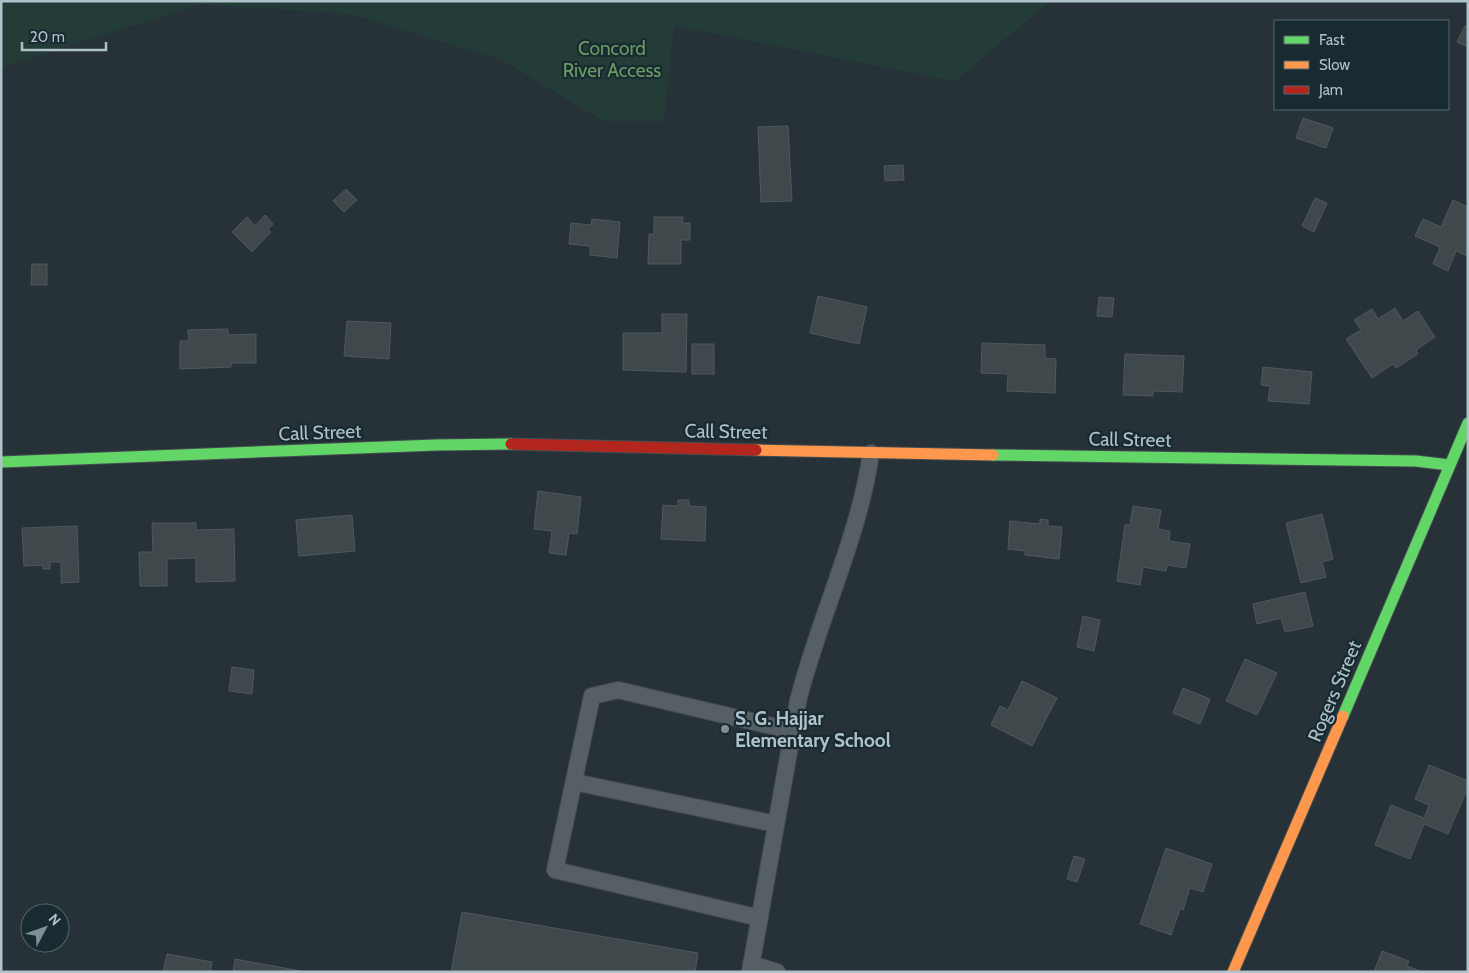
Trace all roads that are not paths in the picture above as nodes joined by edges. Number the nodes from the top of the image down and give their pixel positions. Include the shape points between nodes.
1 (1468, 423) edge
2 (871, 452) junction
3 (1, 462) edge
4 (1449, 465) junction
5 (793, 731) junction
6 (574, 782) junction
7 (776, 824) junction
8 (760, 918) junction
9 (751, 968) edge
10 (777, 972) edge
11 (1233, 972) edge

1 - 4 street, Rogers Street
2 - 3 street, Call Street via 512,444
2 - 4 street, Call Street via 1416,461
2 - 5 lane via 860,504 807,666
4 - 11 street, Rogers Street
5 - 6 lane via 618,690 592,696
5 - 7 lane
6 - 7 lane
6 - 8 lane via 555,870
7 - 8 lane
8 - 9 lane
9 - 10 lane

